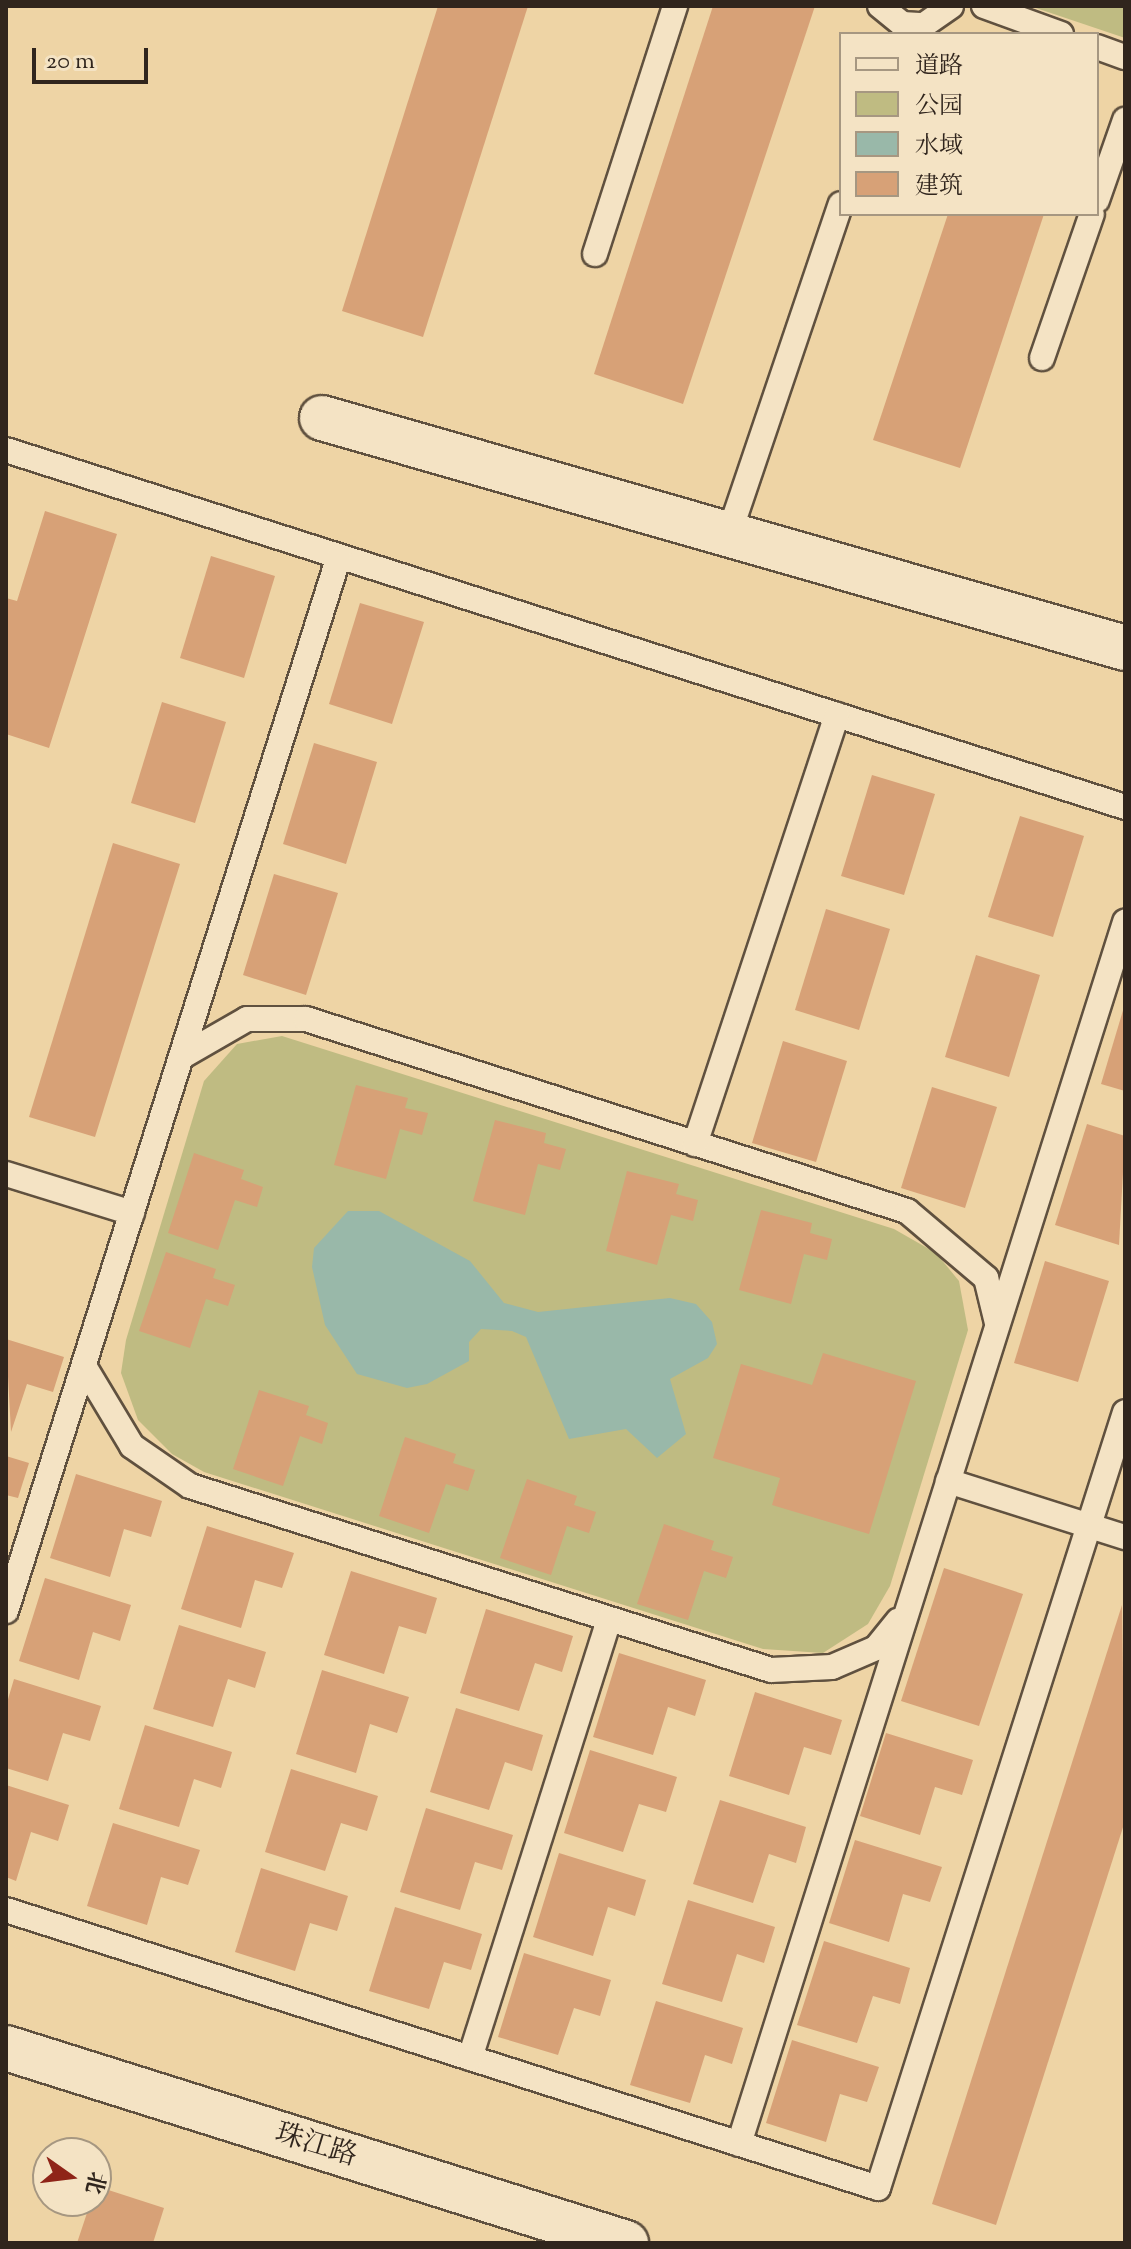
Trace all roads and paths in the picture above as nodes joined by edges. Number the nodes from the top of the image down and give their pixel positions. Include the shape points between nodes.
1 (675, 6) edge
2 (880, 6) edge
3 (951, 6) edge
4 (984, 6) edge
5 (900, 29) edge
6 (1056, 32) edge
7 (1099, 48) edge
8 (1125, 57) edge
9 (1125, 120) edge
10 (1099, 194) edge
11 (839, 210) edge
12 (1091, 216) edge
13 (595, 254) dead end
14 (1042, 358) dead end
15 (322, 418) dead end
16 (6, 450) edge
17 (729, 534) junction
18 (339, 556) junction
19 (1125, 648) edge
20 (837, 715) junction
21 (1125, 807) edge
22 (1125, 922) edge
23 (181, 1057) junction
24 (695, 1144) junction
25 (6, 1174) edge
26 (132, 1213) junction
27 (998, 1325) junction
28 (84, 1366) junction
29 (1125, 1412) edge
30 (948, 1481) junction
31 (1089, 1525) junction
32 (1125, 1537) edge
33 (908, 1610) junction
34 (6, 1611) edge
35 (609, 1619) junction
36 (6, 1910) edge
37 (6, 2048) edge
38 (470, 2058) junction
39 (739, 2144) junction
40 (626, 2243) edge

1 - 13 lane
2 - 5 lane
3 - 5 lane via 924,25
4 - 6 lane
7 - 8 lane
9 - 10 lane
11 - 17 lane
12 - 14 lane
15 - 17 street
16 - 18 lane
17 - 19 street
18 - 20 lane
18 - 23 lane
20 - 21 lane
20 - 24 lane
22 - 27 lane
23 - 24 lane via 247,1019 306,1019
23 - 26 lane
24 - 27 lane via 907,1211 986,1278
25 - 26 lane
26 - 28 lane
27 - 30 lane
28 - 34 lane
28 - 35 lane via 132,1446 190,1486
29 - 31 lane
30 - 31 lane
30 - 33 lane
31 - 32 lane
31 - 39 lane via 878,2188
33 - 35 lane via 876,1648 832,1667 771,1670
33 - 39 lane
35 - 38 lane
36 - 38 lane
37 - 40 street, 珠江路
38 - 39 lane

